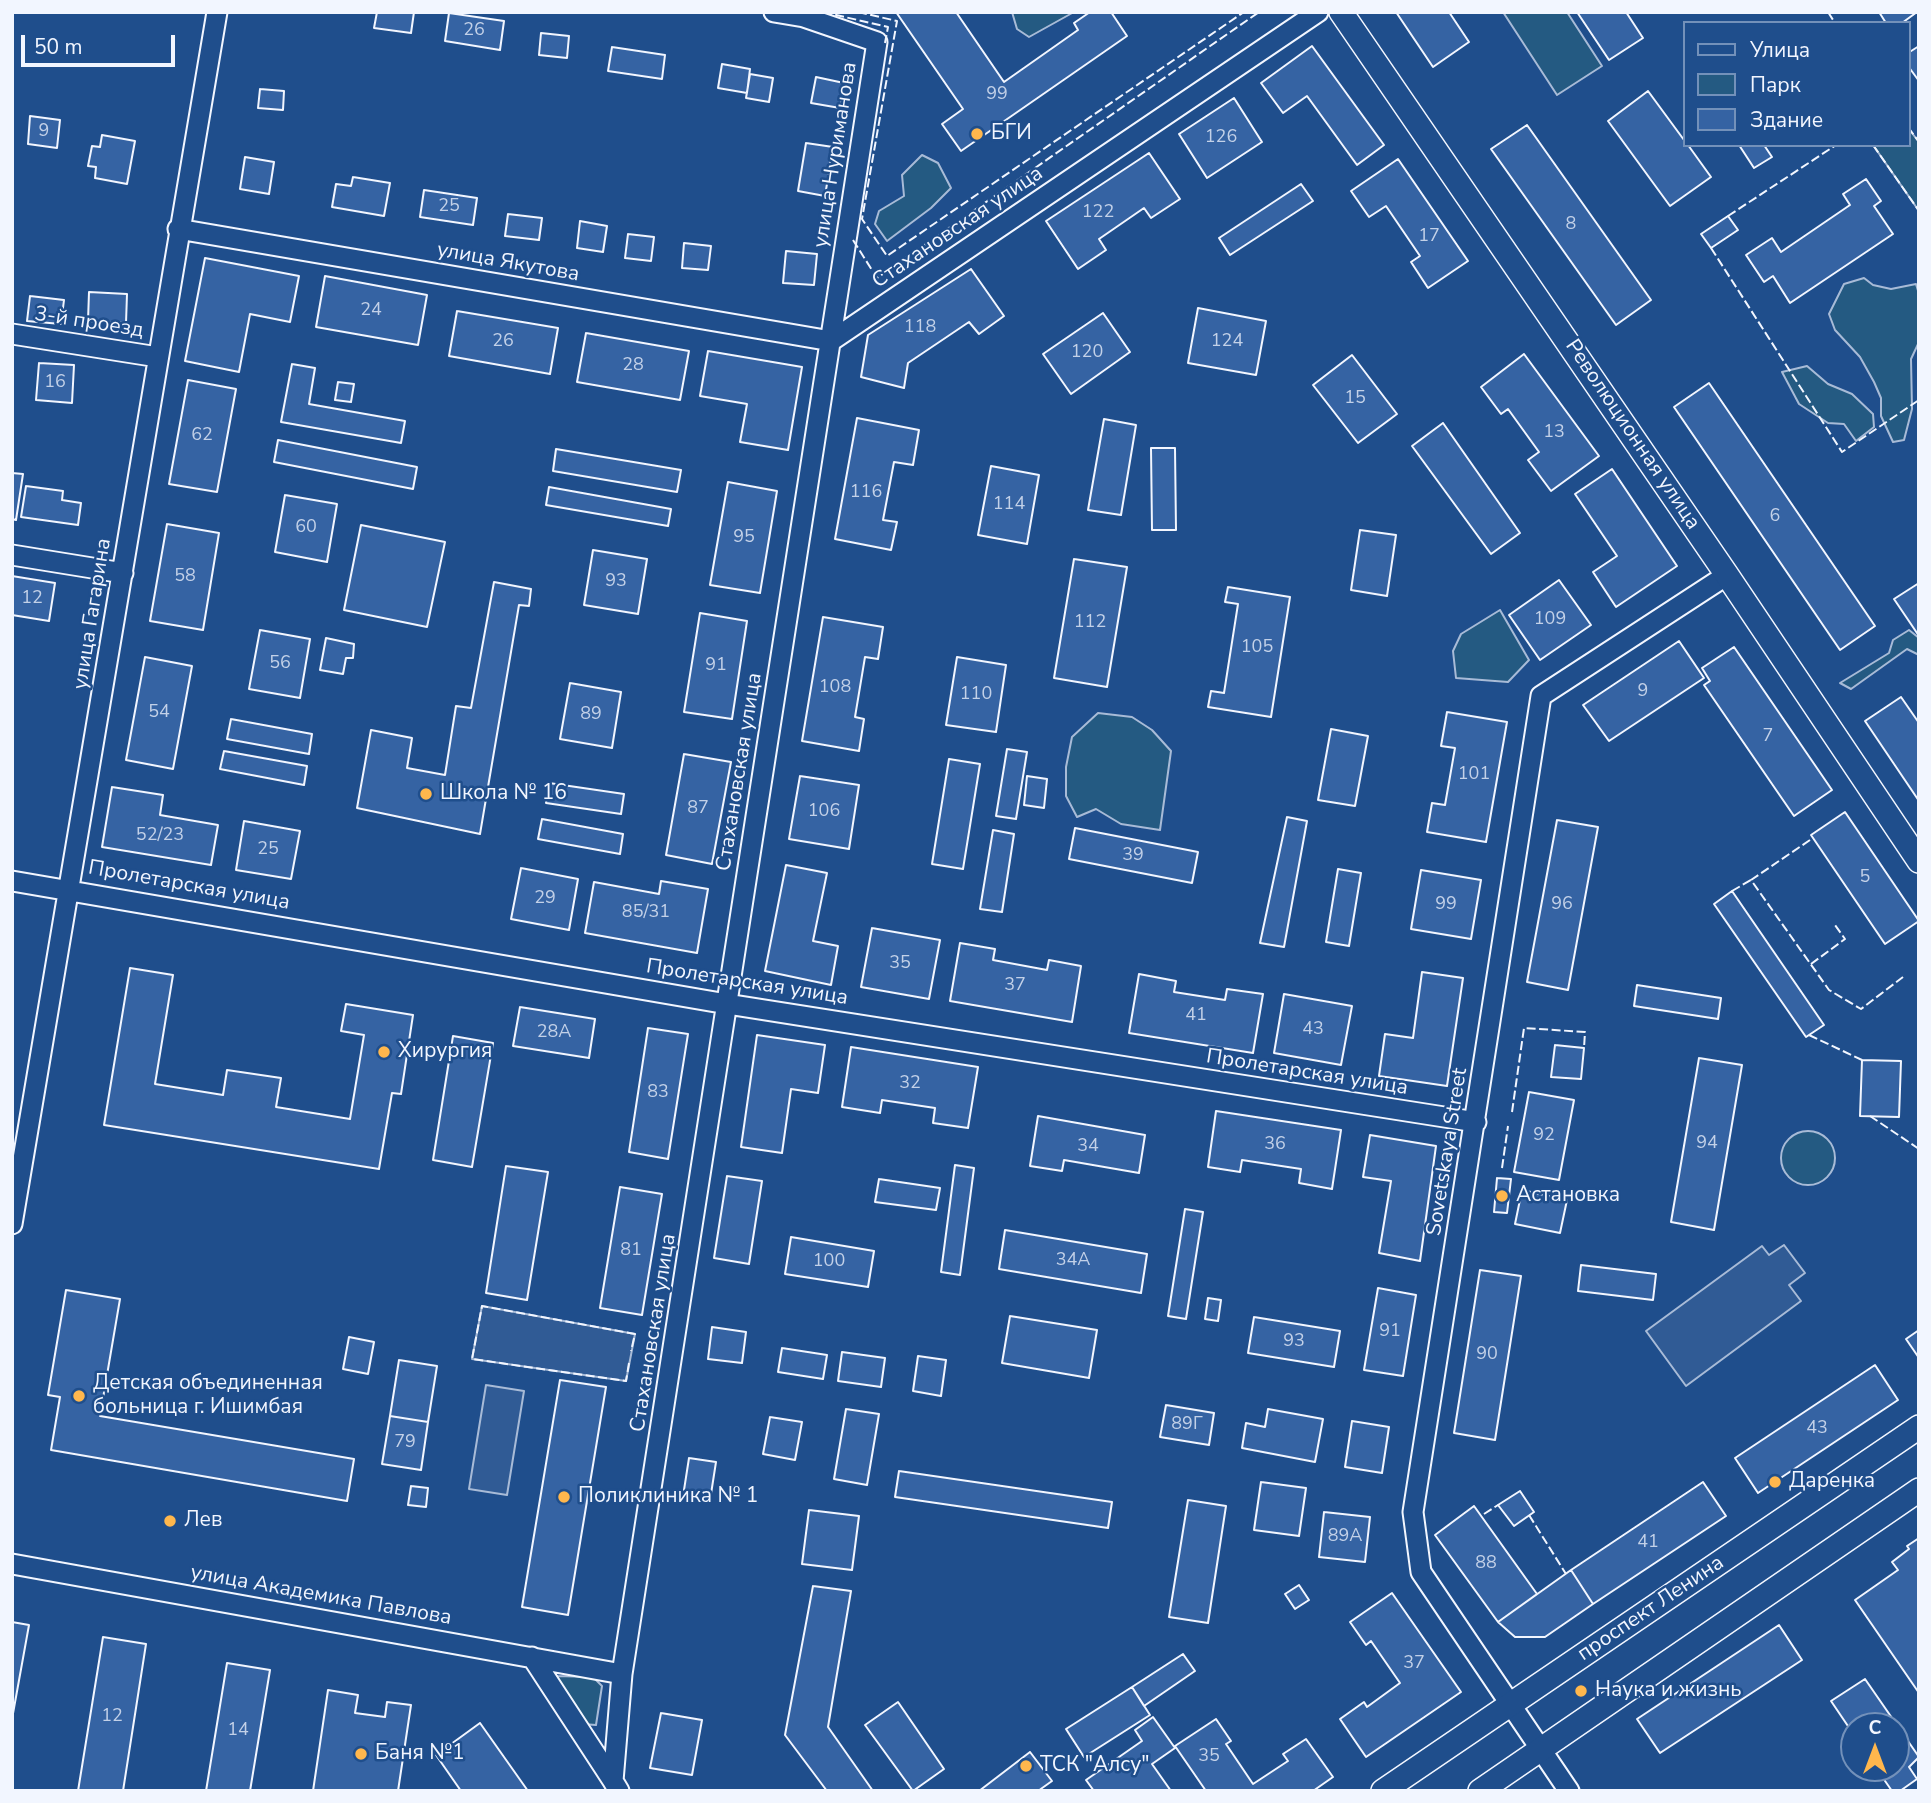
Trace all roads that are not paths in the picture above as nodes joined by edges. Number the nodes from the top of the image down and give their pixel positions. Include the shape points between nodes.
1 (217, 12) edge
2 (774, 12) edge
3 (1318, 12) edge
4 (1340, 12) edge
5 (178, 229) junction
6 (12, 334) edge
7 (831, 341) junction
8 (158, 357) junction
9 (12, 555) edge
10 (123, 573) junction
11 (1727, 575) junction
12 (1919, 861) edge
13 (12, 881) edge
14 (69, 888) junction
15 (727, 1004) junction
16 (1476, 1122) junction
17 (12, 1224) edge
18 (1919, 1427) edge
19 (1919, 1490) edge
20 (12, 1564) edge
21 (532, 1657) junction
22 (622, 1675) junction
23 (1510, 1704) junction
24 (1541, 1751) junction
25 (616, 1786) edge
26 (1383, 1791) edge
27 (1480, 1791) edge
28 (1569, 1791) edge

1 - 5 street, улица Гагарина
2 - 7 street, улица Нуриманова via 804,17 877,42
3 - 7 street, Стахановская улица
4 - 11 street, Революционная улица
5 - 7 street, улица Якутова
5 - 8 street, улица Гагарина
6 - 8 street, 3-й проезд
7 - 15 street, Стахановская улица
8 - 10 street, улица Гагарина
9 - 10 street
10 - 14 street, улица Гагарина
11 - 12 street, Революционная улица
11 - 16 street, Sovetskaya Street via 1541,696
13 - 14 street, Пролетарская улица
14 - 15 street, Пролетарская улица
14 - 17 street, улица Гагарина
15 - 16 street, Пролетарская улица
15 - 22 street, Стахановская улица
16 - 23 street, Sovetskaya Street via 1413,1512 1421,1572
18 - 23 street, проспект Ленина
19 - 24 street
20 - 21 street, улица Академика Павлова
21 - 22 street, улица Академика Павлова
21 - 25 street
22 - 25 street, Стахановская улица
23 - 24 street, Sovetskaya Street
23 - 26 street, проспект Ленина
24 - 27 street
24 - 28 street, Sovetskaya Street

